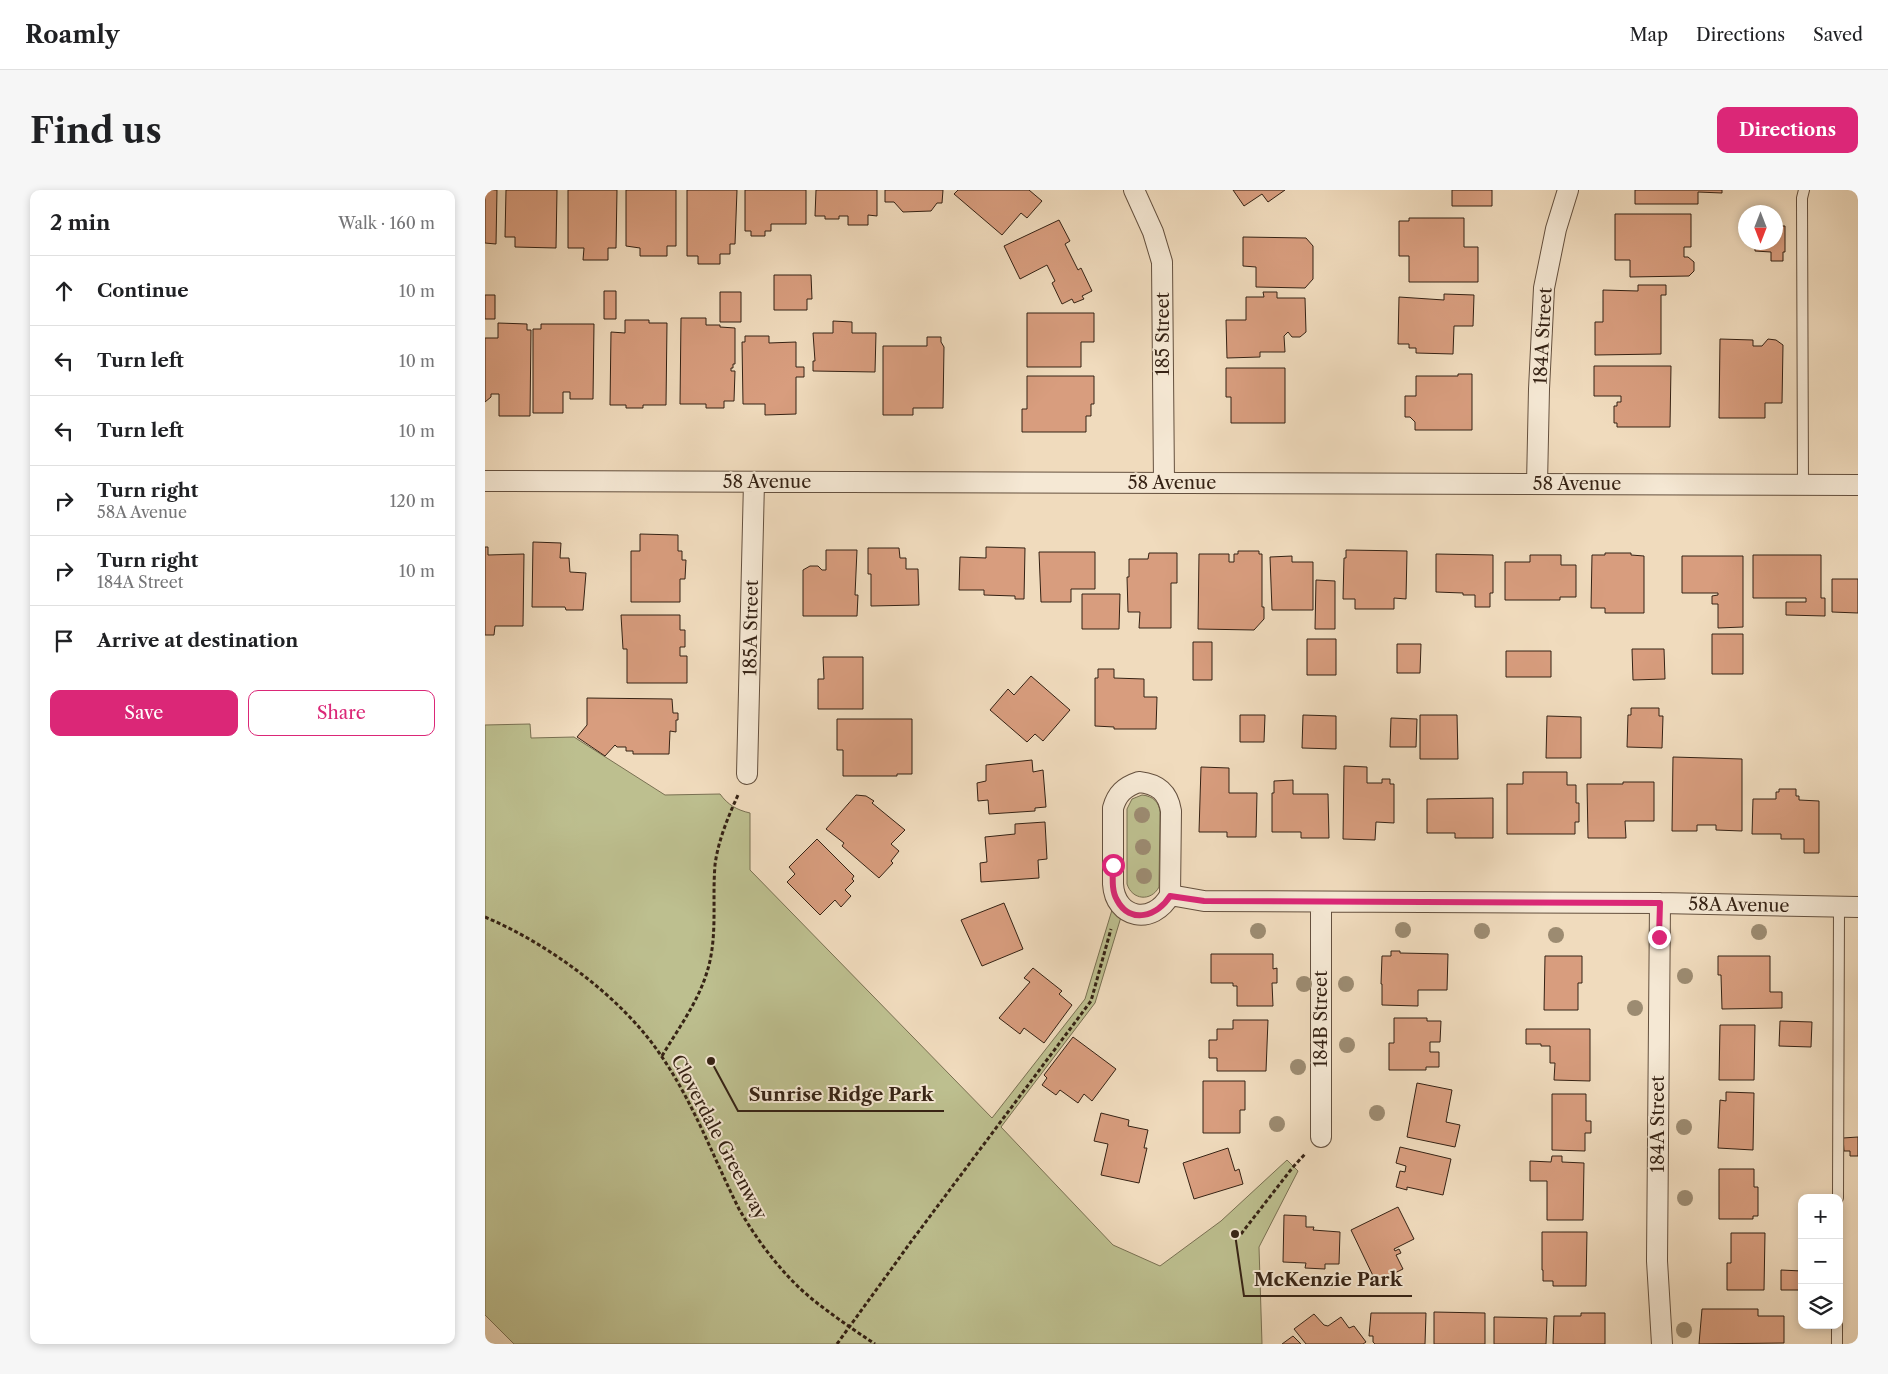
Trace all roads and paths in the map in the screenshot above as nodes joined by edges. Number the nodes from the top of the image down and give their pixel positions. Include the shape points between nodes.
1 (1135, 190) edge
2 (1568, 190) edge
3 (1804, 190) edge
4 (485, 481) edge
5 (755, 482) junction
6 (1163, 483) junction
7 (1537, 484) junction
8 (1803, 486) junction
9 (1858, 486) edge
10 (747, 774) dead end
11 (731, 810) dead end
12 (1170, 896) junction
13 (1321, 902) junction
14 (1660, 903) junction
15 (1849, 907) edge
16 (485, 917) edge
17 (1112, 926) dead end
18 (661, 1056) junction
19 (1321, 1137) joint
20 (1838, 1194) edge
21 (1241, 1234) dead end
22 (849, 1327) junction
23 (1837, 1329) edge
24 (837, 1344) edge
25 (875, 1344) edge
26 (1661, 1344) edge
27 (1837, 1344) edge

1 - 6 street, 185 Street via 1162,262
2 - 7 street, 184A Street via 1555,229 1544,288
3 - 8 lane
4 - 5 street, 58 Avenue
5 - 6 street, 58 Avenue
5 - 10 street, 185A Street
6 - 7 street, 58 Avenue
7 - 8 street, 58 Avenue
8 - 9 street, 58 Avenue
11 - 18 path via 715,864 713,944 707,972 698,996
12 - 12 street via 1170,802 1165,793 1149,783 1129,785 1121,791 1113,808 1114,893 1123,908 1141,915 1158,910
12 - 13 street, 58A Avenue via 1204,901
13 - 14 street, 58A Avenue
13 - 19 street, 184B Street
14 - 15 street, 58A Avenue
14 - 26 street, 184A Street via 1657,1261
15 - 20 lane
16 - 18 path, Cloverdale Greenway via 581,973 614,1002
17 - 22 path via 1091,1001
18 - 22 path, Cloverdale Greenway via 688,1101 748,1225 783,1271
19 - 21 path
22 - 24 path
22 - 25 path, Cloverdale Greenway
23 - 27 lane

